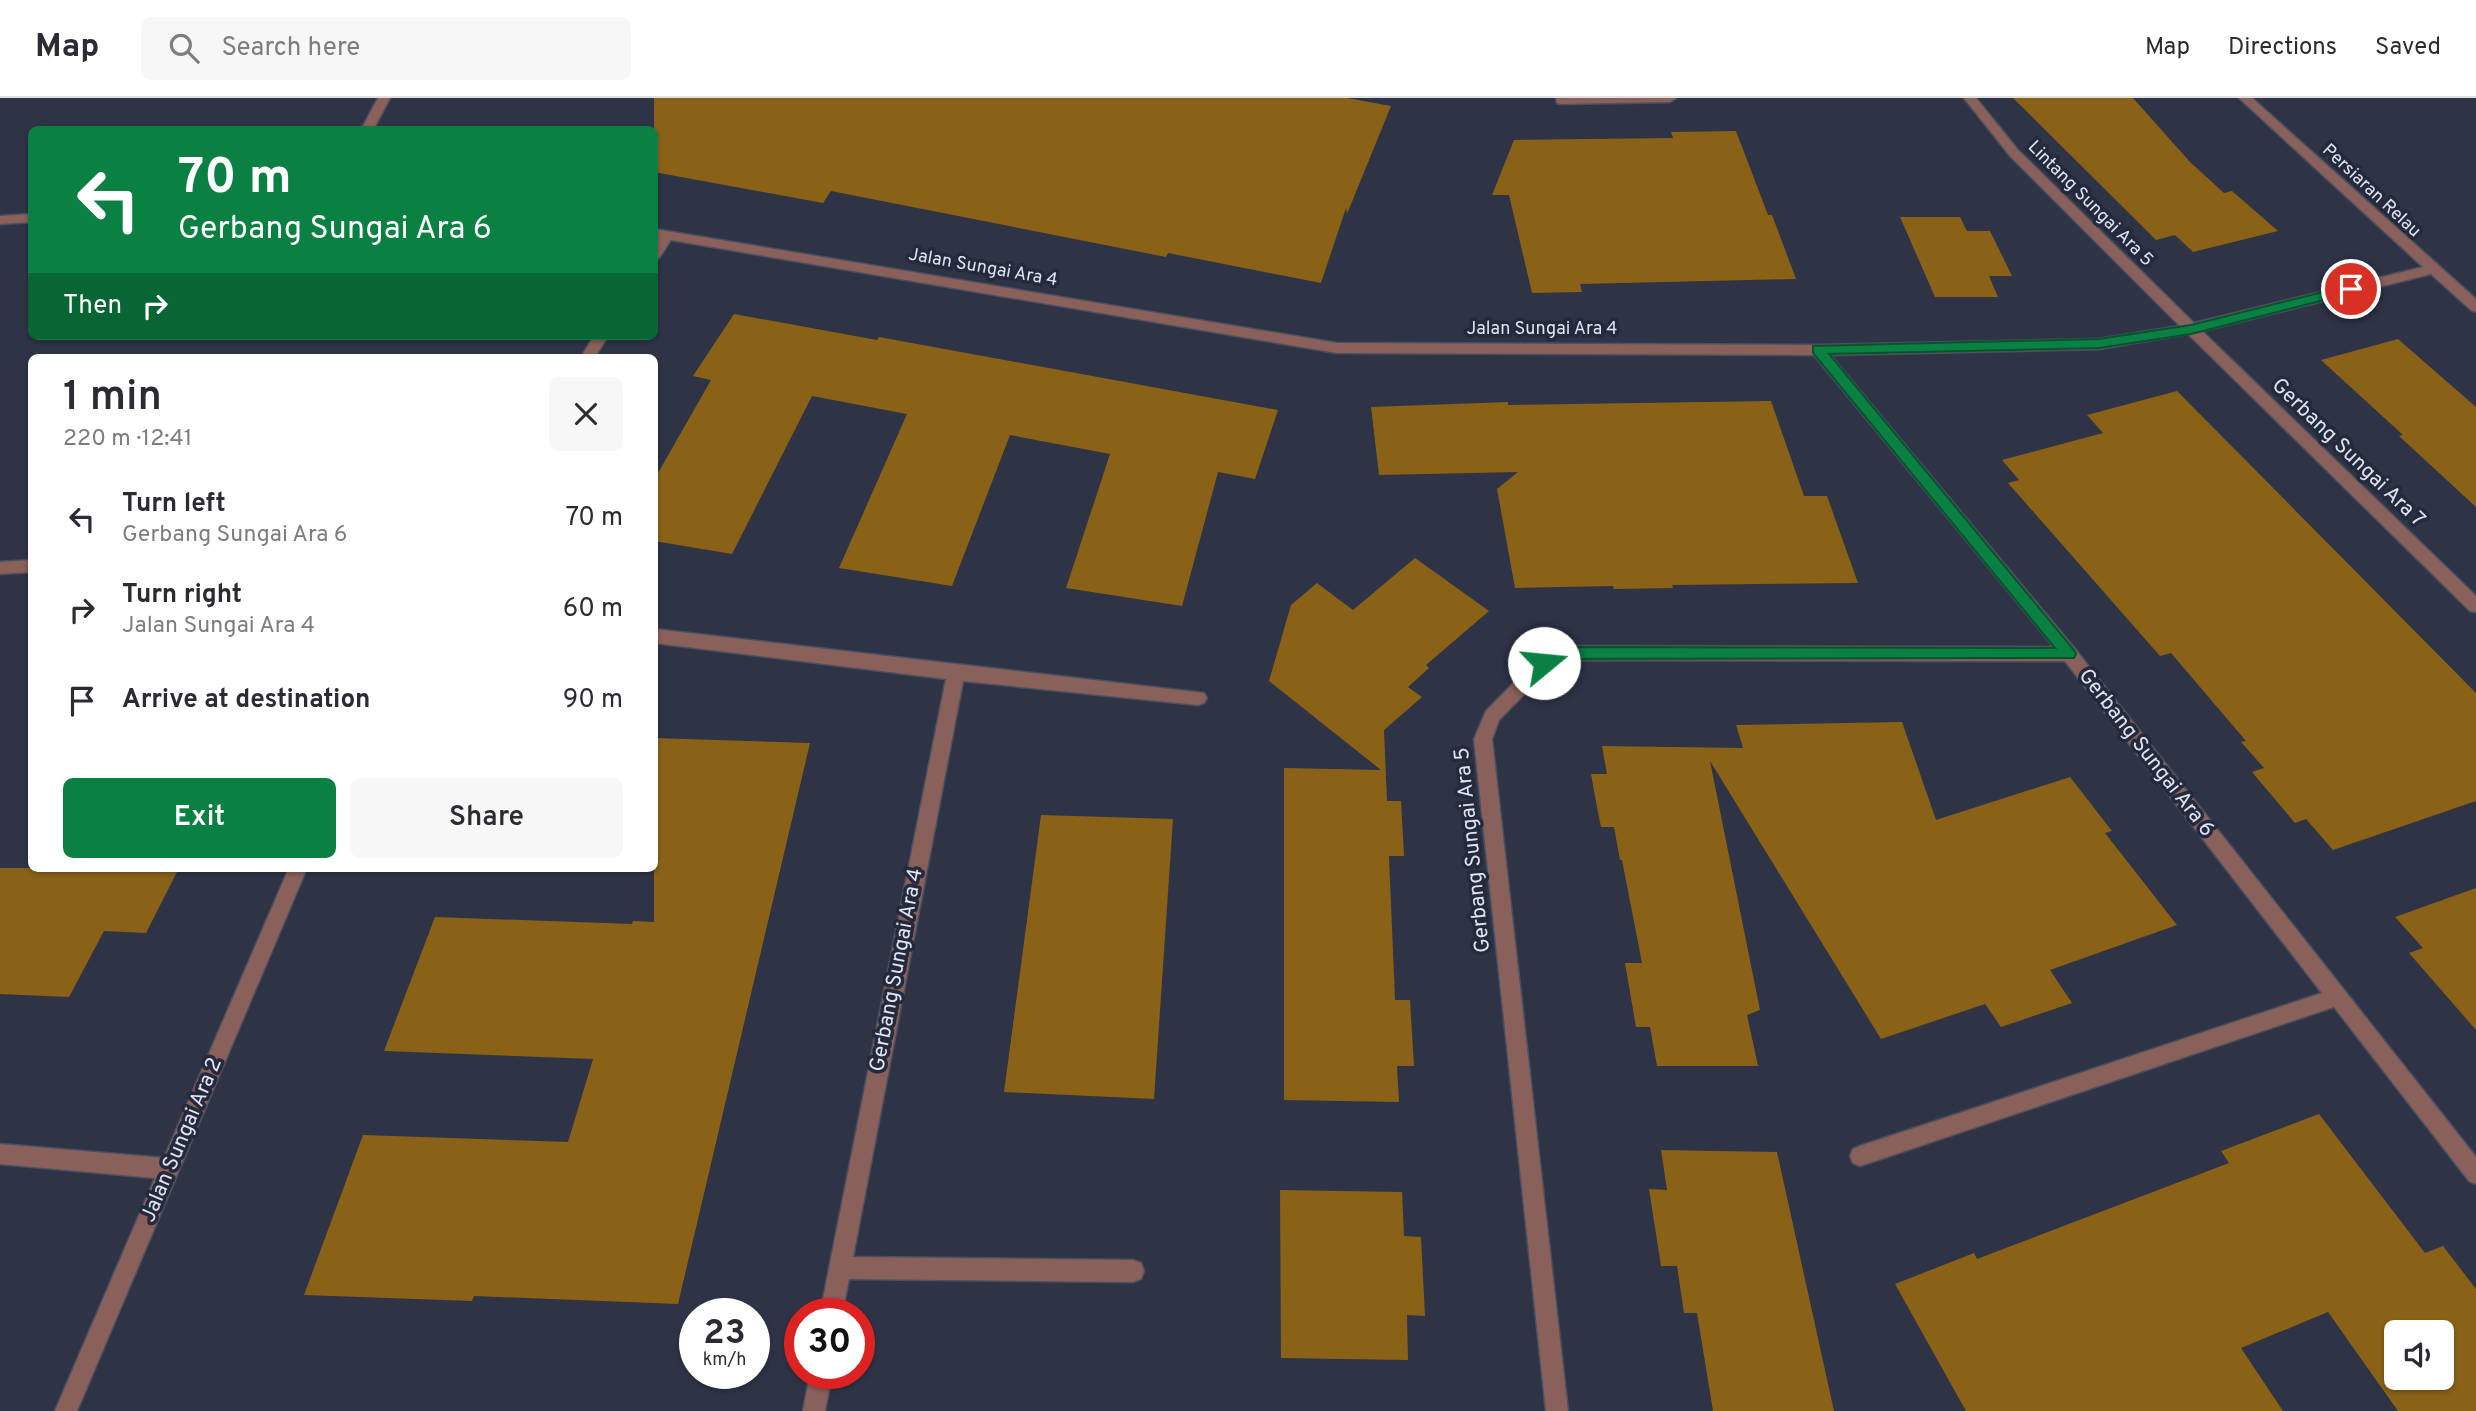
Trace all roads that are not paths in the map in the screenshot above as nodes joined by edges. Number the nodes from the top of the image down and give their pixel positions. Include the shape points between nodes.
1 (384, 98) edge
2 (1670, 98) edge
3 (1970, 98) edge
4 (2245, 98) edge
5 (1561, 100) edge
6 (369, 126) edge
7 (28, 218) edge
8 (0, 220) edge
9 (661, 233) edge
10 (2431, 269) junction
11 (2476, 307) edge
12 (2191, 329) junction
13 (1818, 350) junction
14 (28, 566) edge
15 (0, 568) edge
16 (2476, 606) edge
17 (658, 636) edge
18 (2068, 654) junction
19 (956, 673) junction
20 (1198, 698) dead end
21 (296, 872) edge
22 (2337, 997) junction
23 (0, 1154) edge
24 (1860, 1156) dead end
25 (170, 1168) junction
26 (2476, 1174) edge
27 (839, 1268) junction
28 (1132, 1271) dead end
29 (834, 1298) edge
30 (818, 1389) edge
31 (66, 1411) edge
32 (814, 1411) edge
33 (1557, 1411) edge

1 - 6 street
2 - 5 street
3 - 12 street, Lintang Sungai Ara 5 via 2014,153
4 - 10 street, Persiaran Relau
7 - 8 street
9 - 13 street, Jalan Sungai Ara 4 via 1337,348
10 - 11 street, Persiaran Relau
10 - 12 street, Jalan Sungai Ara 4
12 - 13 street, Jalan Sungai Ara 4 via 2099,344
12 - 16 street, Gerbang Sungai Ara 7
13 - 18 street, Gerbang Sungai Ara 6
14 - 15 street
17 - 19 street
18 - 22 street, Gerbang Sungai Ara 6
18 - 33 street, Gerbang Sungai Ara 5 via 1571,653 1544,663 1492,716 1483,739
19 - 20 street
19 - 27 street, Gerbang Sungai Ara 4
21 - 25 street, Jalan Sungai Ara 2
22 - 24 street
22 - 26 street, Gerbang Sungai Ara 6
23 - 25 street
25 - 31 street, Jalan Sungai Ara 2
27 - 28 street
27 - 29 street, Gerbang Sungai Ara 4
30 - 32 street

